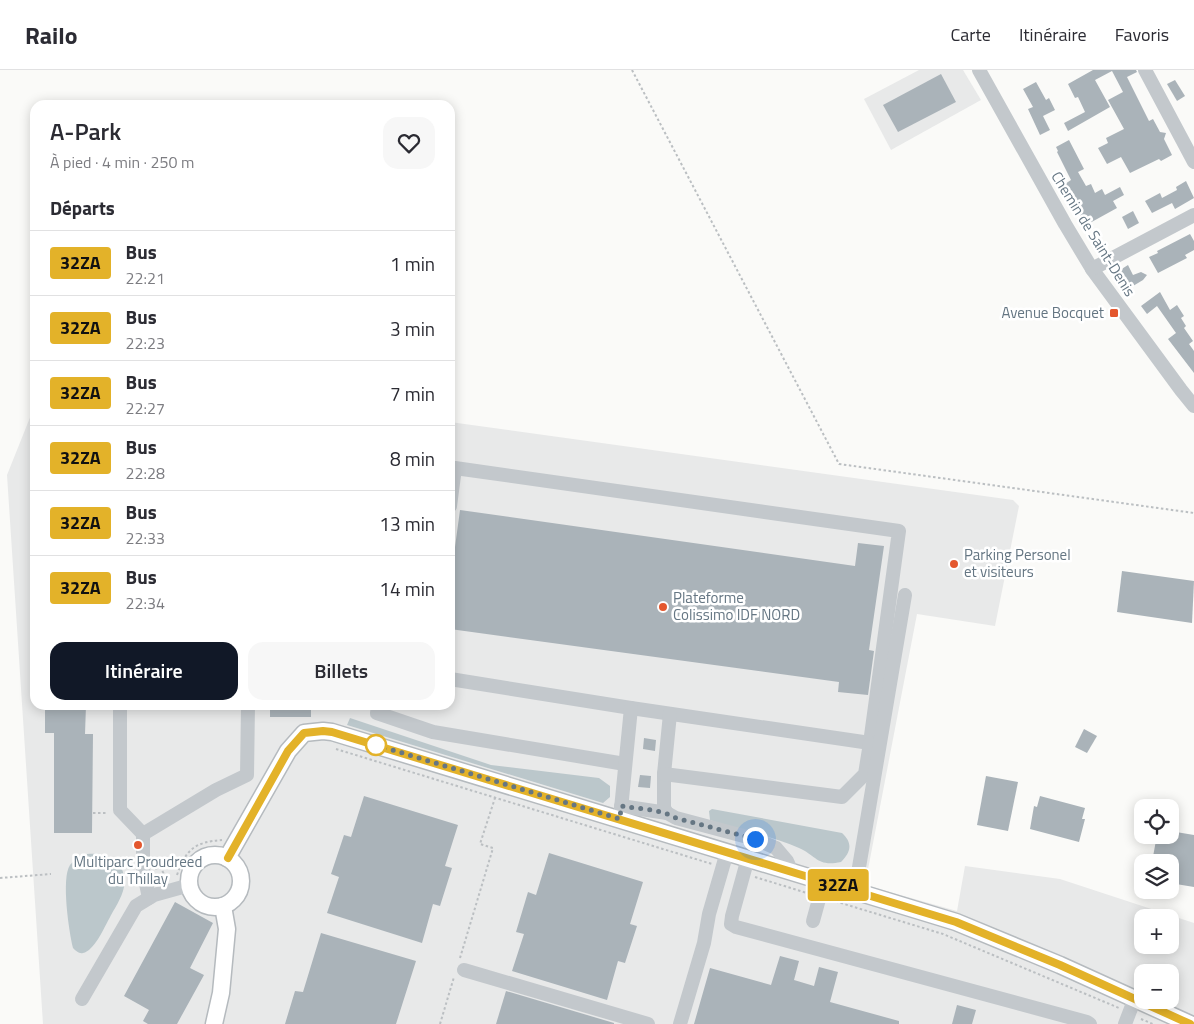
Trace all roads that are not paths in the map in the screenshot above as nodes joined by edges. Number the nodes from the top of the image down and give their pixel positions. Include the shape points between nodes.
1 (979, 70) edge
2 (1145, 70) edge
3 (1194, 162) edge
4 (1194, 216) edge
5 (1092, 269) junction
6 (1194, 406) edge
7 (455, 468) edge
8 (905, 595) dead end
9 (455, 681) edge
10 (631, 708) junction
11 (120, 710) edge
12 (248, 710) edge
13 (377, 710) edge
14 (670, 714) junction
15 (870, 743) junction
16 (625, 764) junction
17 (664, 774) junction
18 (620, 813) junction
19 (667, 813) junction
20 (143, 834) junction
21 (228, 858) junction
22 (725, 860) junction
23 (746, 866) junction
24 (791, 870) junction
25 (183, 881) junction
26 (822, 889) junction
27 (855, 891) junction
28 (148, 892) junction
29 (222, 906) junction
30 (814, 921) dead end
31 (222, 968) junction
32 (459, 968) road end
33 (82, 999) dead end
34 (1129, 1011) edge
35 (204, 1024) edge
36 (214, 1024) edge
37 (648, 1024) edge
38 (680, 1024) edge
39 (1090, 1024) edge
40 (1190, 1024) edge

1 - 5 street, Chemin de Saint-Denis
2 - 3 street
4 - 5 street
5 - 6 street, Chemin de Saint-Denis
7 - 15 street via 899,531
8 - 27 street
9 - 10 street
10 - 14 street
10 - 16 street
11 - 20 street via 120,810
12 - 20 street via 247,775
13 - 16 street via 377,713 433,732
14 - 15 street
14 - 17 street
15 - 17 street via 865,774 842,797
16 - 18 street
17 - 19 street via 664,808
18 - 19 street
18 - 21 main road via 332,732 304,733 288,751
18 - 22 main road
19 - 24 street via 776,848
20 - 28 street via 143,869
21 - 25 main road via 215,855 203,858 194,866 190,878
21 - 29 main road via 240,872 241,884 233,900
22 - 23 main road
22 - 38 street
23 - 24 main road
23 - 39 street via 732,916 732,924 736,927
24 - 26 main road
25 - 28 street
25 - 29 main road via 204,904
26 - 27 main road
26 - 30 street
27 - 34 main road via 956,922
28 - 33 street via 136,906
29 - 31 main road via 227,929
31 - 35 main road via 215,979
31 - 36 main road via 221,993
32 - 37 street
34 - 40 main road

